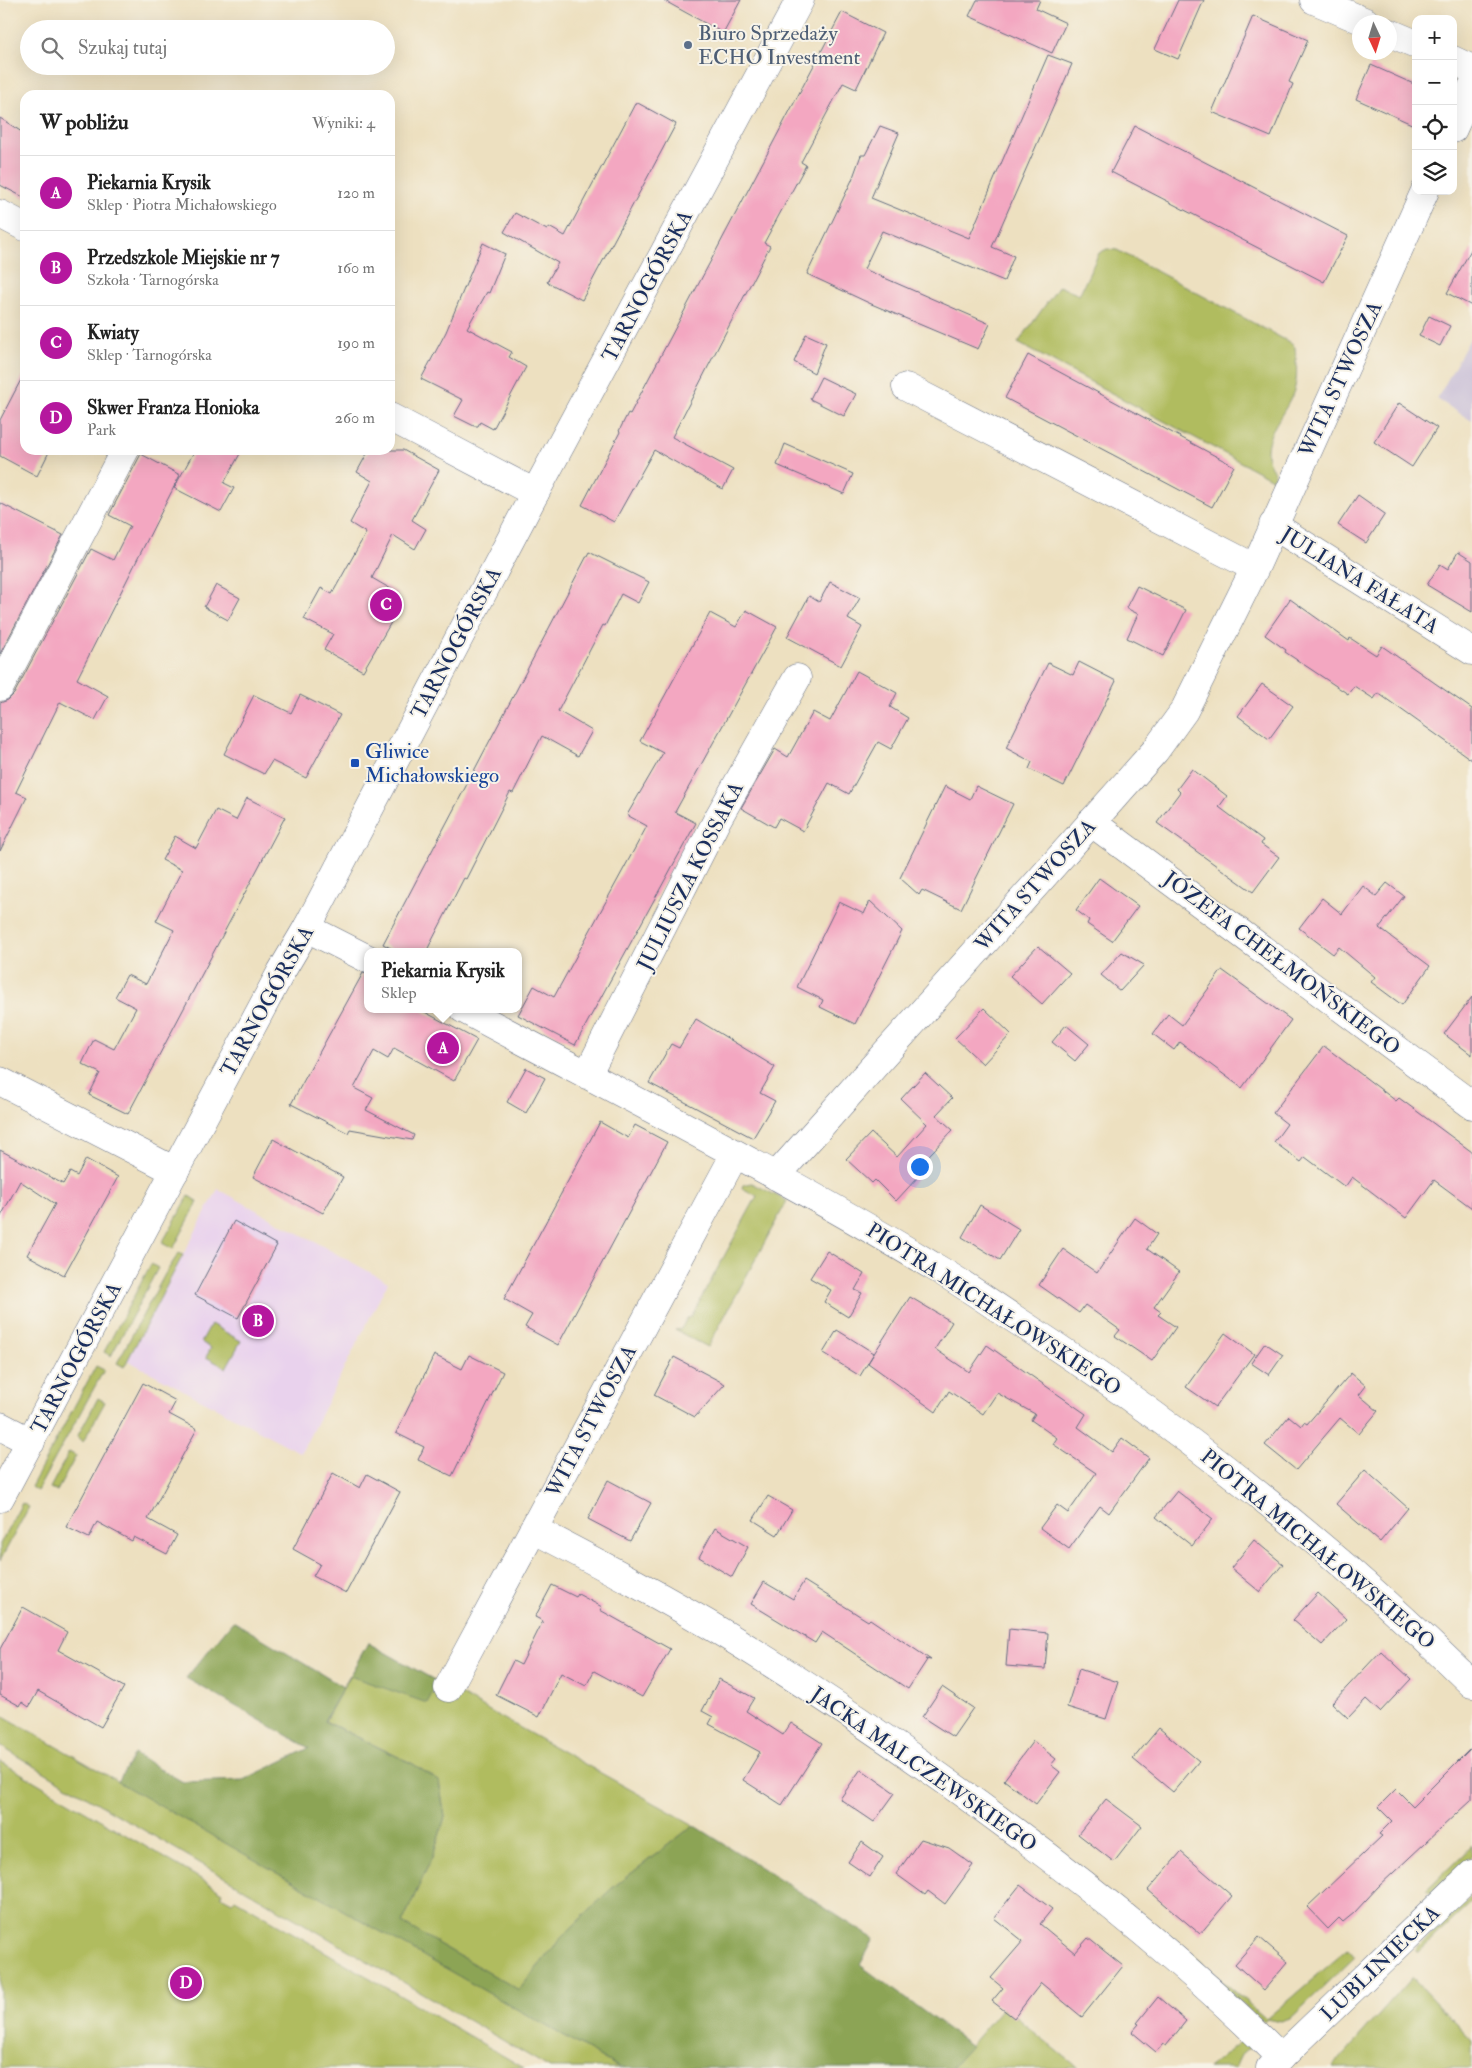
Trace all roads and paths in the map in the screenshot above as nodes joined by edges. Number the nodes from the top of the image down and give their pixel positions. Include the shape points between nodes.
1 (800, 0) edge
2 (1314, 0) edge
3 (1352, 16) edge
4 (1397, 36) edge
5 (1412, 42) edge
6 (1457, 62) edge
7 (1472, 68) edge
8 (1472, 87) edge
9 (1457, 120) edge
10 (1423, 195) edge
11 (0, 214) edge
12 (20, 224) edge
13 (906, 387) dead end
14 (395, 420) edge
15 (122, 455) edge
16 (535, 493) junction
17 (1273, 526) junction
18 (1255, 568) junction
19 (1472, 651) edge
20 (796, 678) dead end
21 (0, 687) edge
22 (1091, 822) junction
23 (307, 928) junction
24 (364, 957) edge
25 (470, 1013) edge
26 (588, 1076) junction
27 (0, 1081) edge
28 (1472, 1105) edge
29 (735, 1154) junction
30 (176, 1171) junction
31 (776, 1176) junction
32 (0, 1426) edge
33 (31, 1442) junction
34 (0, 1498) edge
35 (533, 1529) junction
36 (1472, 1684) edge
37 (448, 1688) dead end
38 (1472, 1874) edge
39 (1285, 2062) edge

1 - 16 street, TARNOGÓRSKA
2 - 3 street
4 - 5 street
6 - 7 street
8 - 9 street
10 - 17 street, WITA STWOSZA
11 - 12 street
13 - 18 street
14 - 16 street
15 - 21 street
16 - 23 street, TARNOGÓRSKA
17 - 18 street, WITA STWOSZA
17 - 19 street, JULIANA FAŁATA
18 - 22 street, WITA STWOSZA via 1184,711 1156,751
20 - 26 street, JULIUSZA KOSSAKA via 717,820
22 - 28 street, JÓZEFA CHEŁMOŃSKIEGO
22 - 31 street, WITA STWOSZA
23 - 24 street
23 - 30 street, TARNOGÓRSKA
25 - 26 street, PIOTRA MICHAŁOWSKIEGO
26 - 29 street, PIOTRA MICHAŁOWSKIEGO
27 - 30 street
29 - 31 street, PIOTRA MICHAŁOWSKIEGO
29 - 35 street, WITA STWOSZA
30 - 33 street, TARNOGÓRSKA
31 - 36 street, PIOTRA MICHAŁOWSKIEGO via 934,1266 1149,1410 1289,1518
32 - 33 street
33 - 34 street, TARNOGÓRSKA
35 - 37 street, WITA STWOSZA
35 - 39 street, JACKA MALCZEWSKIEGO via 731,1638 953,1785 1136,1926
38 - 39 street, LUBLINIECKA

